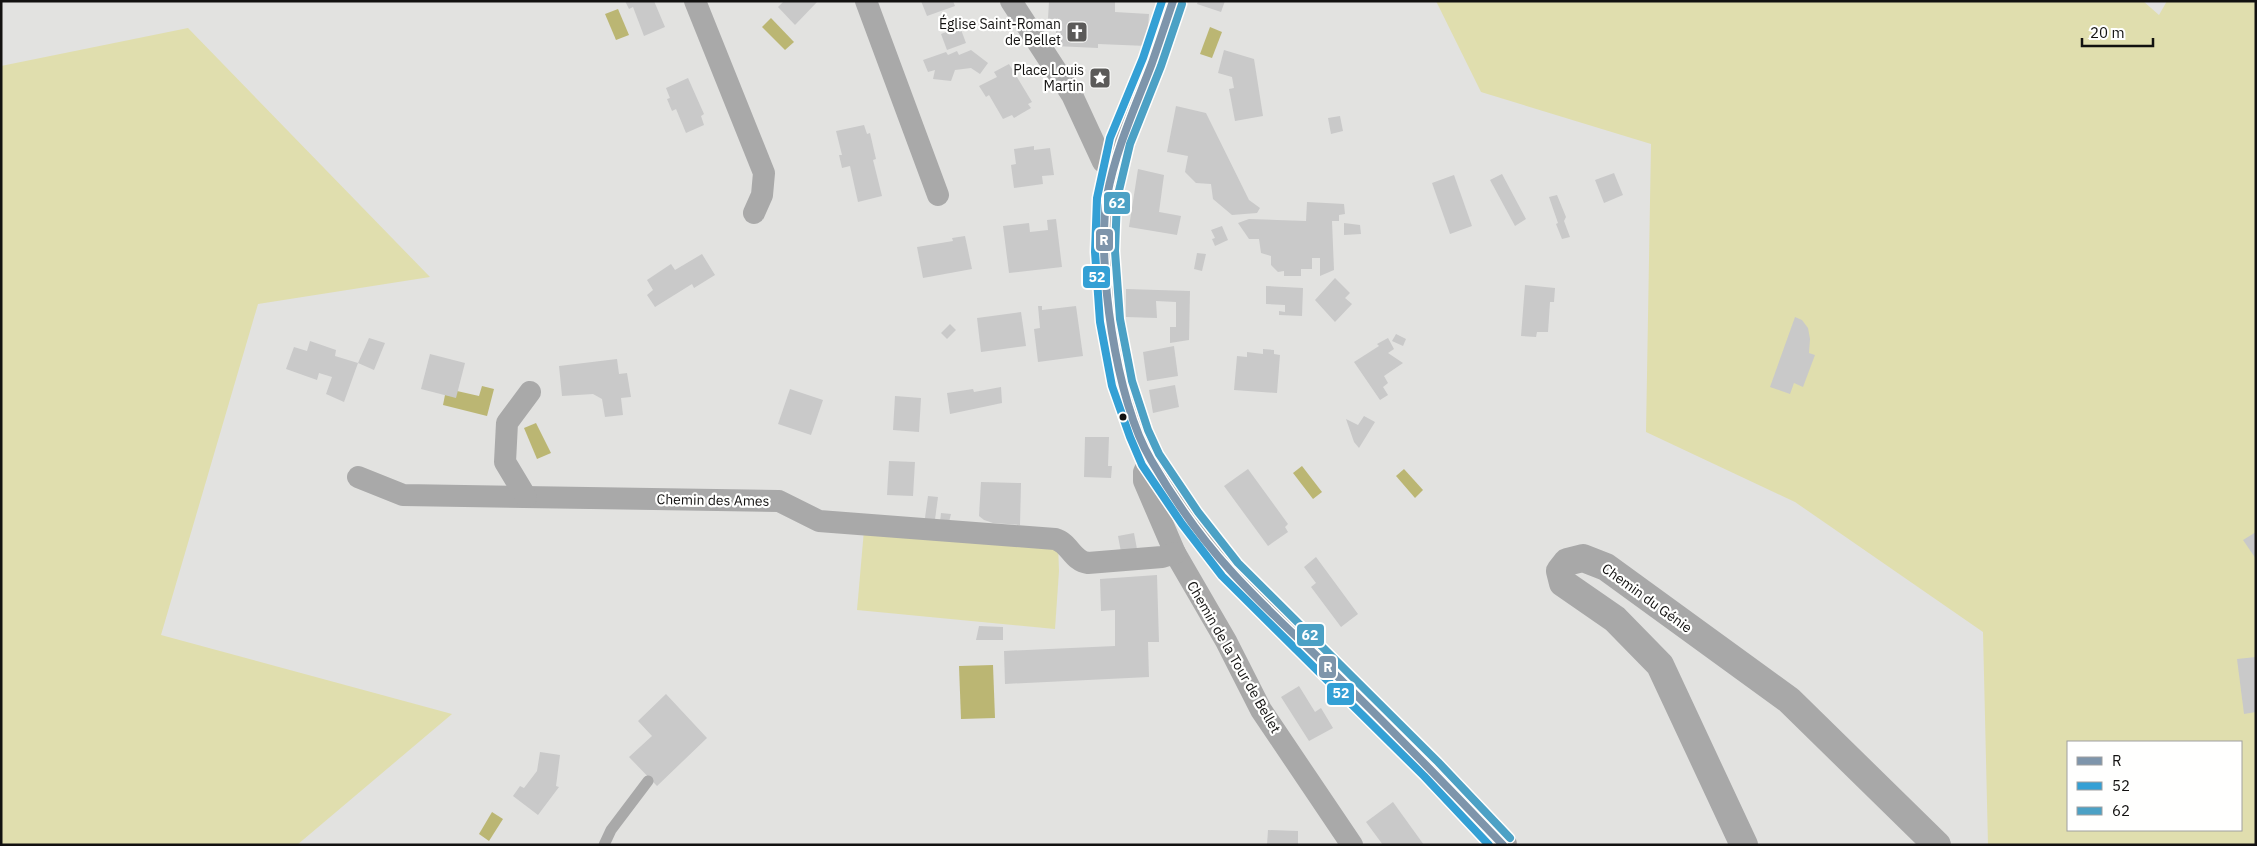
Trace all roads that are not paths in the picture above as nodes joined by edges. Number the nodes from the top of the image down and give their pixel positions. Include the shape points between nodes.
1 (695, 1) edge
2 (866, 1) edge
3 (1011, 1) edge
4 (1173, 1) edge
5 (1112, 168) junction
6 (938, 195) dead end
7 (754, 213) dead end
8 (530, 392) dead end
9 (1150, 459) junction
10 (358, 477) dead end
11 (526, 497) junction
12 (1175, 553) junction
13 (648, 781) dead end
14 (604, 845) edge
15 (1352, 845) edge
16 (1503, 845) edge
17 (1744, 845) edge
18 (1937, 845) edge

1 - 7 street via 764,173 762,195
2 - 6 street
3 - 5 street via 1072,96 1103,162
4 - 5 main road
5 - 9 main road via 1105,251 1110,320 1122,384
8 - 11 street via 507,423 505,462
9 - 12 street, Chemin de la Tour de Bellet via 1144,481
9 - 16 main road via 1230,570 1432,769
10 - 11 street, Chemin des Ames via 403,495
11 - 12 street, Chemin des Ames via 779,502 819,521 1055,539 1062,541 1077,559 1084,562 1162,557
12 - 15 street, Chemin de la Tour de Bellet via 1261,710
13 - 14 lane via 611,830
17 - 18 main road, Chemin du Génie via 1660,665 1615,620 1564,583 1560,572 1567,562 1584,558 1606,567 1789,700

